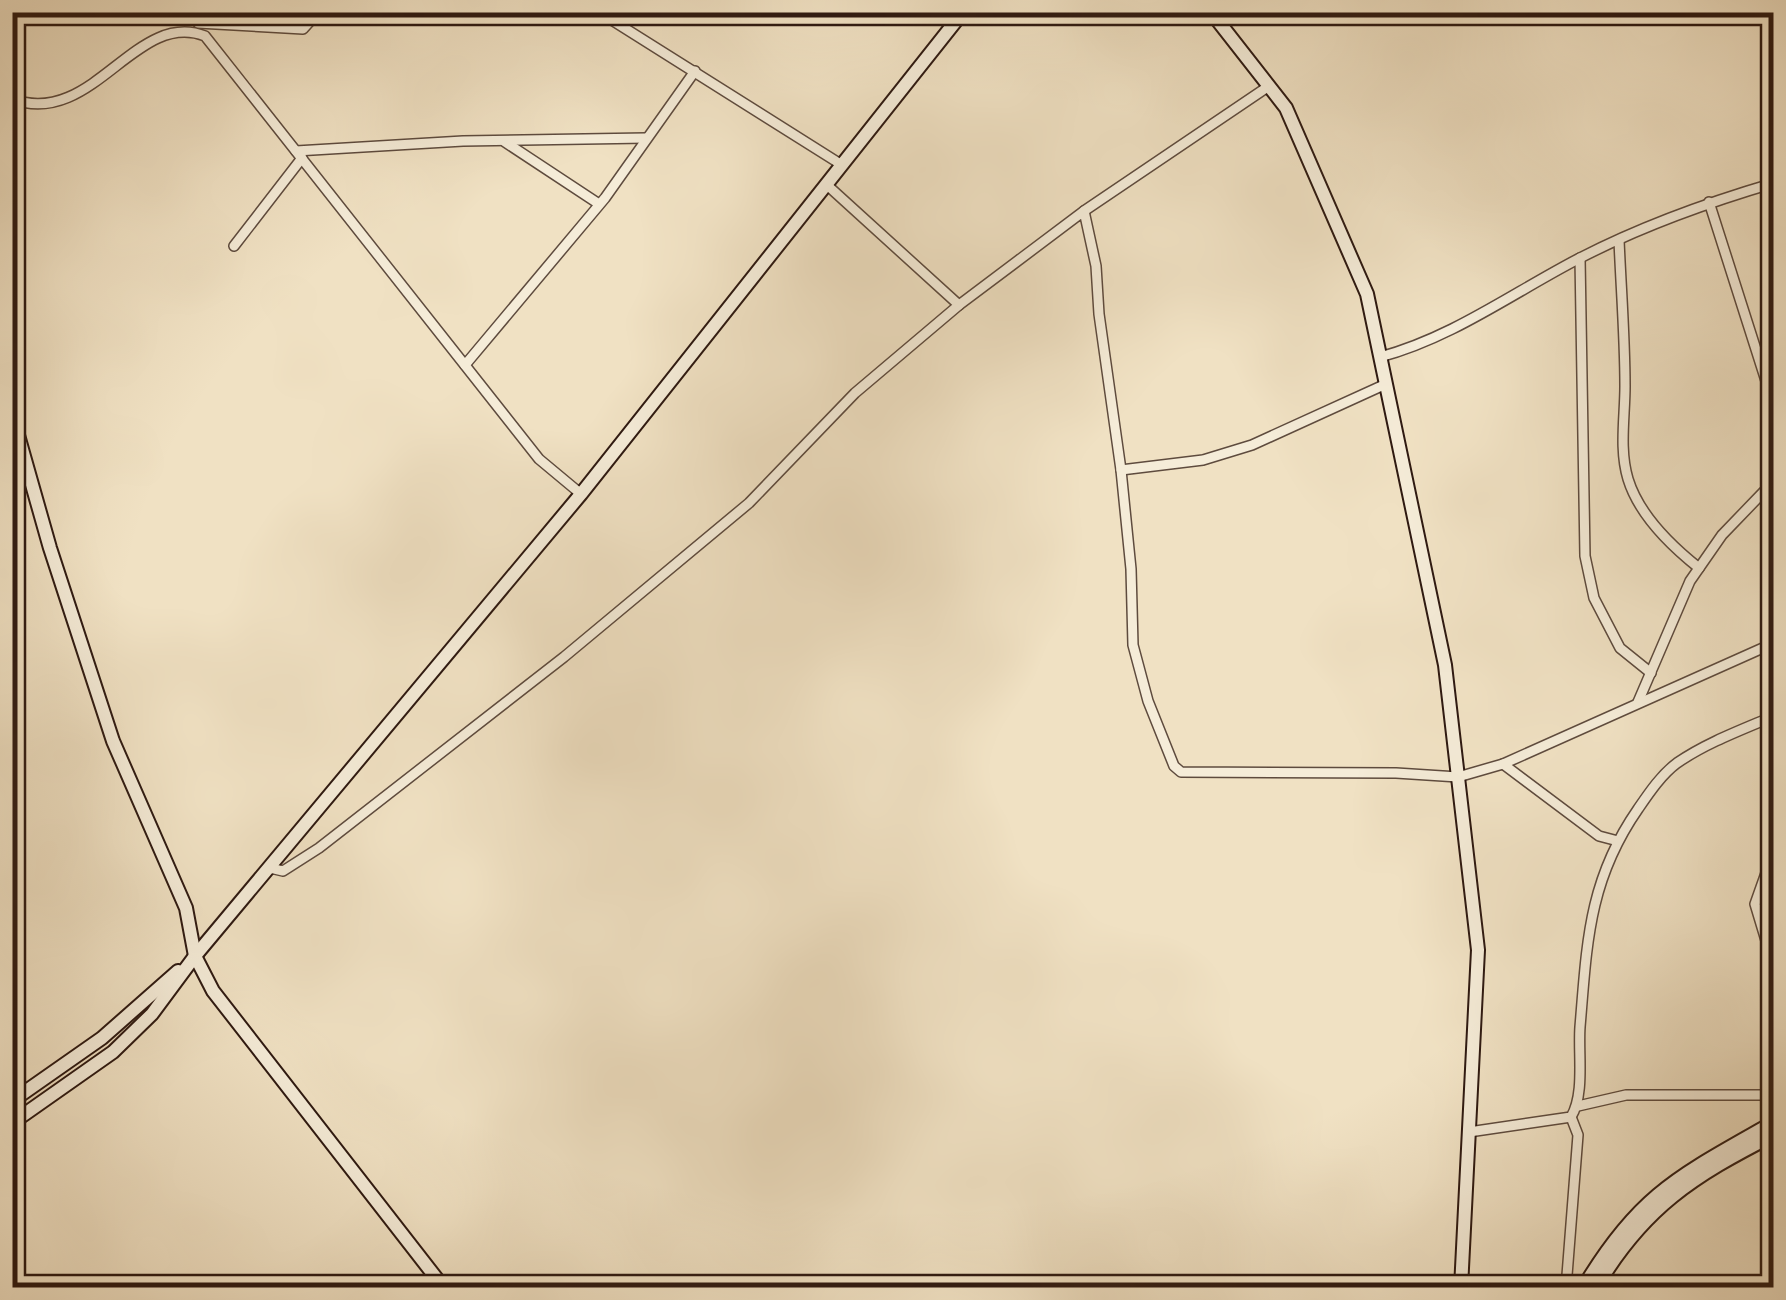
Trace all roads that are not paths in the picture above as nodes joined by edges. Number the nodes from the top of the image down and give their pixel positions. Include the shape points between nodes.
1 (190, 12) edge
2 (312, 12) edge
3 (599, 12) edge
4 (963, 12) edge
5 (1212, 12) edge
6 (695, 71) junction
7 (1269, 86) junction
8 (12, 99) edge
9 (646, 138) junction
10 (503, 140) junction
11 (299, 155) junction
12 (842, 166) junction
13 (1774, 183) edge
14 (827, 185) junction
15 (1709, 202) junction
16 (599, 204) junction
17 (1084, 211) junction
18 (1619, 240) junction
19 (234, 246) dead end
20 (1580, 258) junction
21 (958, 305) junction
22 (1380, 357) junction
23 (465, 366) junction
24 (1386, 384) junction
25 (1774, 406) edge
26 (12, 414) edge
27 (1121, 470) junction
28 (1774, 481) edge
29 (582, 494) junction
30 (1699, 568) junction
31 (1774, 644) edge
32 (1652, 674) junction
33 (1638, 702) junction
34 (1774, 716) edge
35 (1503, 764) junction
36 (1458, 777) junction
37 (1618, 841) junction
38 (270, 868) junction
39 (1774, 869) edge
40 (195, 956) junction
41 (1774, 967) edge
42 (1774, 1095) edge
43 (12, 1101) edge
44 (1578, 1106) junction
45 (1571, 1117) junction
46 (1774, 1122) edge
47 (12, 1123) edge
48 (1468, 1132) junction
49 (1774, 1135) edge
50 (444, 1288) edge
51 (1461, 1288) edge
52 (1566, 1288) edge
53 (1583, 1288) edge
54 (1596, 1288) edge

1 - 2 street via 198,22 284,29 304,29
3 - 6 street
4 - 12 street
5 - 7 street
6 - 9 street
6 - 12 street
7 - 17 street
7 - 22 street via 1286,108 1367,294
8 - 11 street via 50,106 83,92 160,37 188,31 205,36
9 - 10 street
9 - 16 street
10 - 11 street
10 - 16 street
11 - 19 street
11 - 23 street
12 - 14 street
13 - 15 street
14 - 21 street
14 - 29 street
15 - 18 street
15 - 25 street
16 - 23 street
17 - 21 street
17 - 27 street
18 - 20 street
18 - 30 street via 1628,480 1649,518
20 - 22 street via 1418,347
20 - 32 street via 1585,556 1594,598 1620,648
21 - 38 street via 855,393 749,503 564,657 318,848 283,871
22 - 24 street
23 - 29 street via 538,458
24 - 27 street via 1252,445 1203,460
24 - 36 street via 1445,665
26 - 40 street via 112,741 186,908
27 - 36 street via 1133,645 1174,766 1181,772
28 - 30 street
29 - 38 street
30 - 32 street
31 - 33 street
32 - 33 street
33 - 35 street
34 - 37 street via 1676,764
35 - 36 street
35 - 37 street via 1599,836
36 - 48 street via 1478,950
37 - 44 street via 1591,908
38 - 40 street
39 - 41 street via 1754,904
40 - 43 street via 102,1038
40 - 47 street via 152,1014 112,1052
40 - 50 street via 213,991
42 - 44 street via 1626,1095
44 - 45 street
45 - 48 street
45 - 52 street via 1578,1136
46 - 53 street via 1646,1202
48 - 51 street
49 - 54 street via 1684,1185 1655,1209

